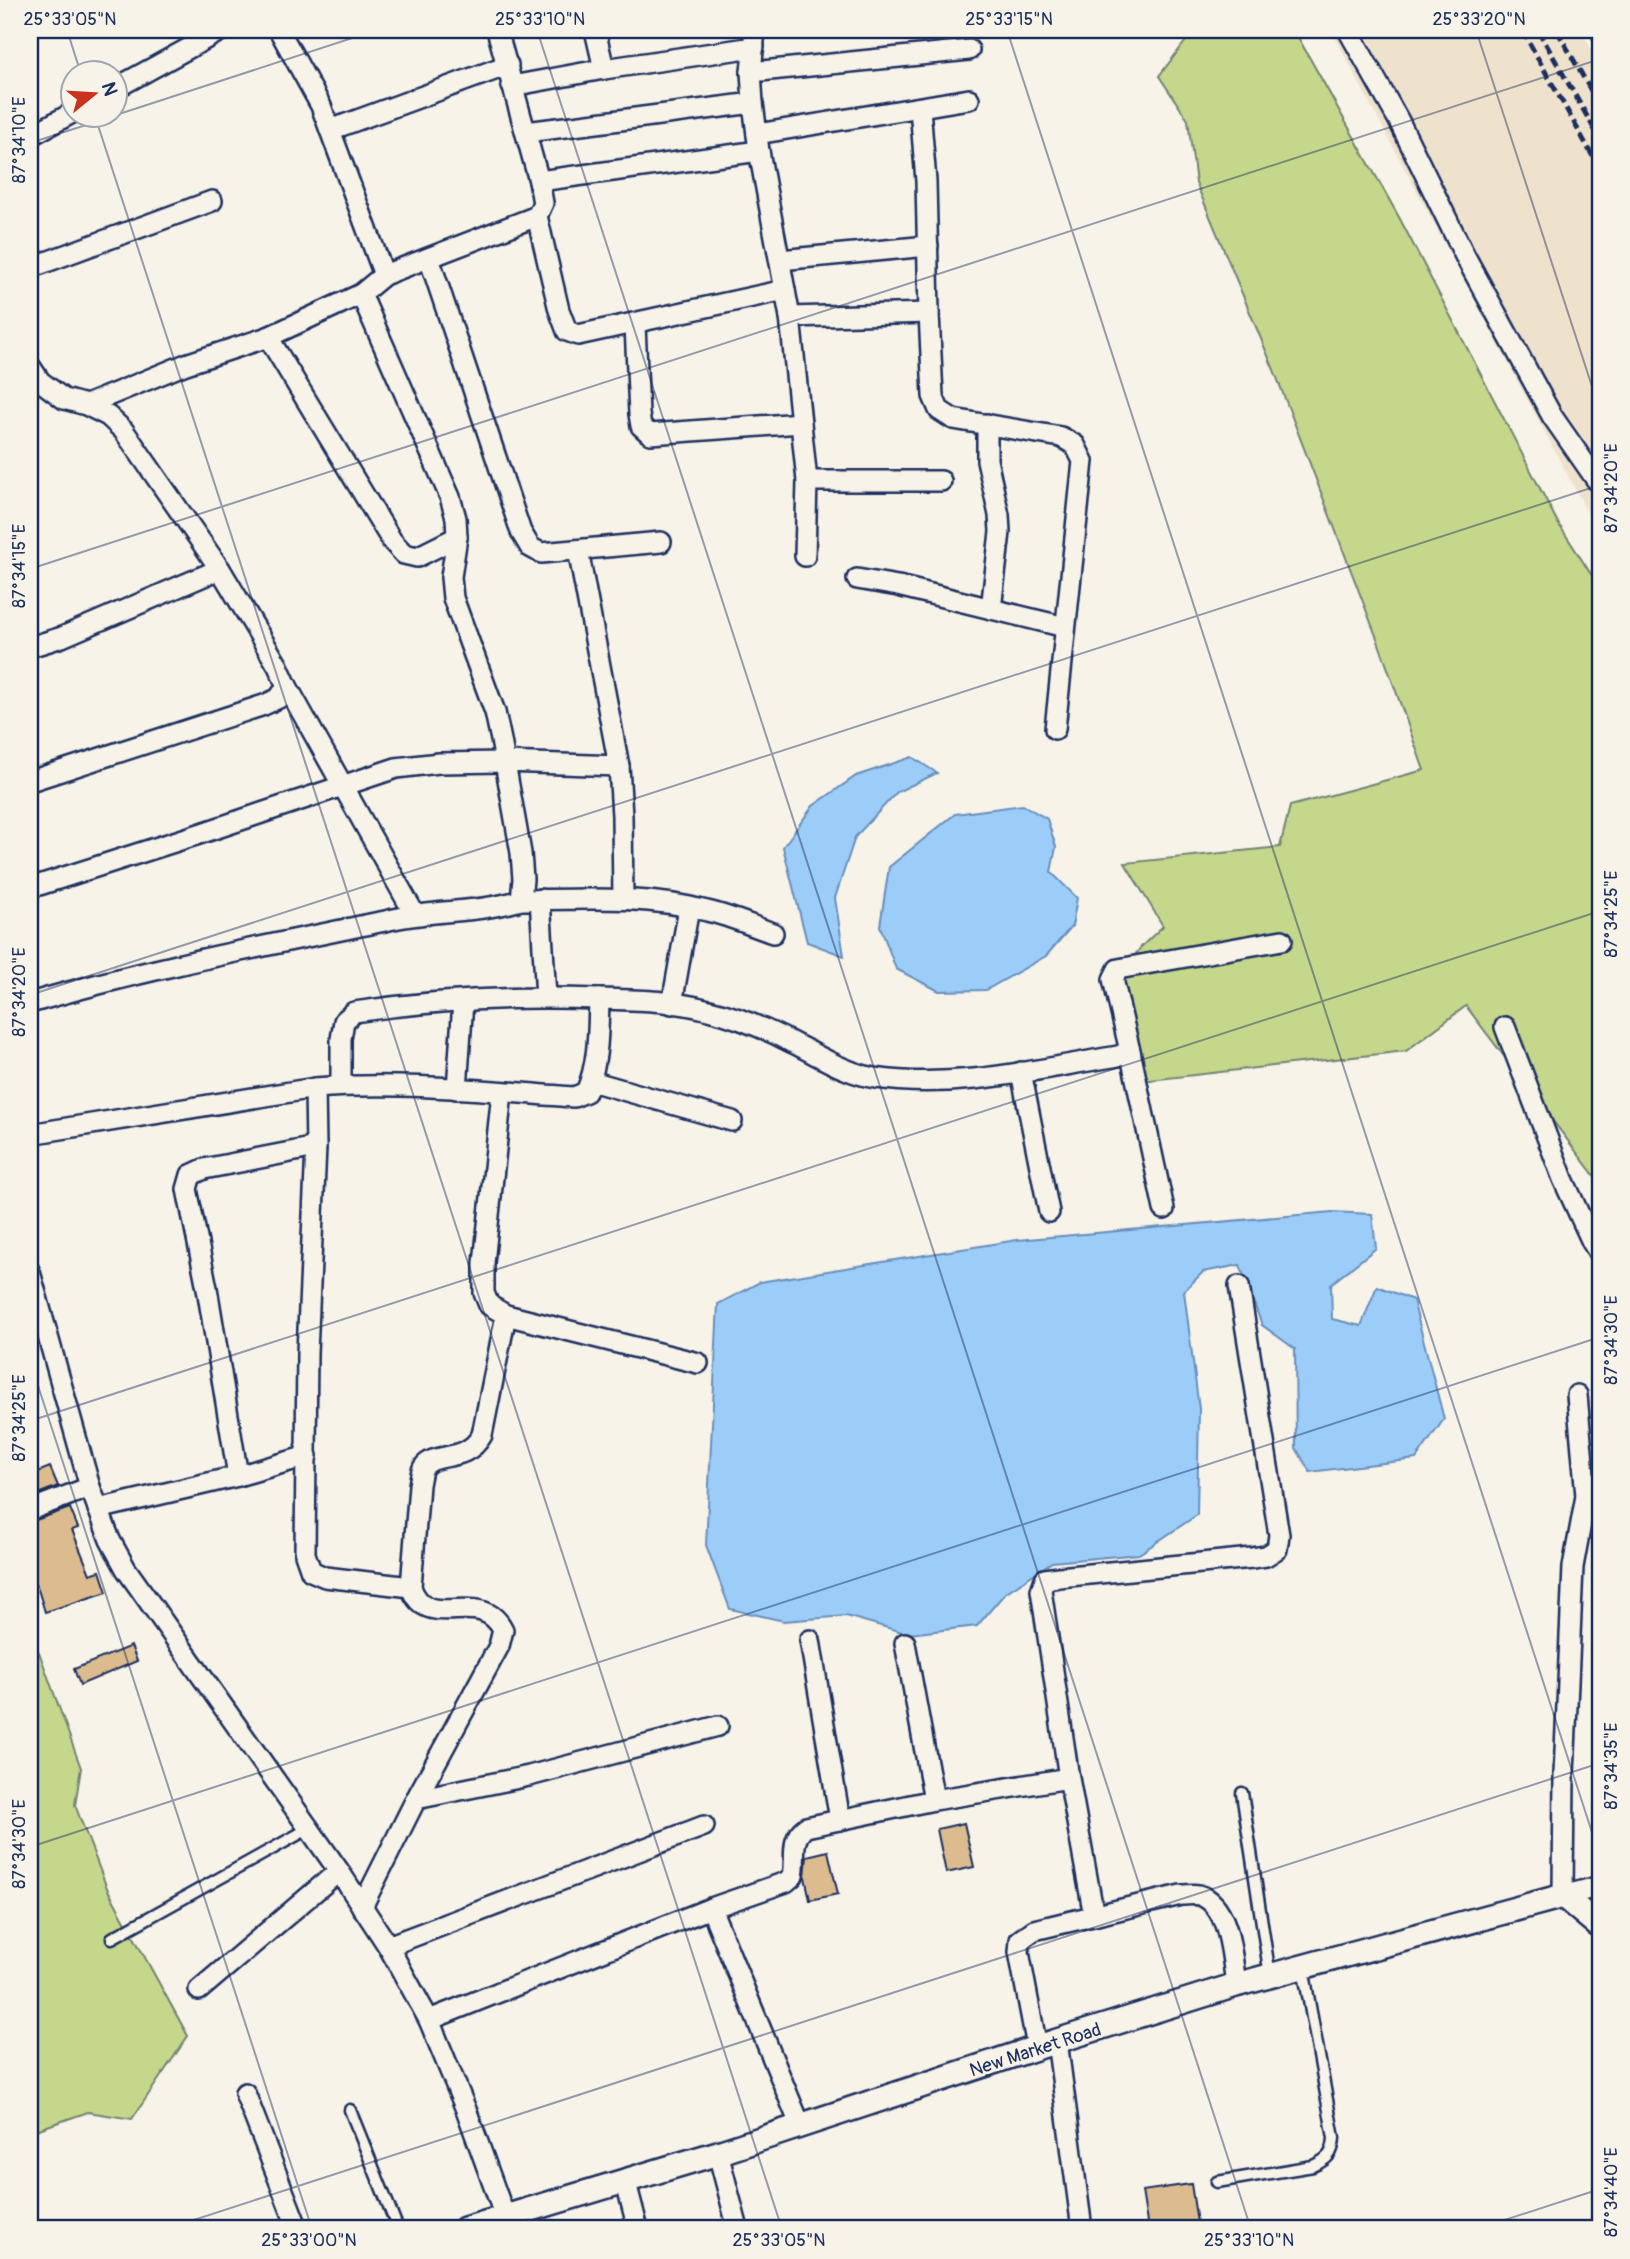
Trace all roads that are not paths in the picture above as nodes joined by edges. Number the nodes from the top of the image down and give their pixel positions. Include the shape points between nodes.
1 (222, 30) edge
2 (279, 30) edge
3 (498, 30) edge
4 (595, 30) edge
5 (1348, 30) edge
6 (186, 38) edge
7 (755, 38) edge
8 (969, 50) dead end
9 (508, 65) junction
10 (604, 69) junction
11 (751, 72) junction
12 (130, 78) edge
13 (512, 86) junction
14 (969, 99) dead end
15 (752, 103) junction
16 (920, 108) junction
17 (60, 120) edge
18 (330, 130) junction
19 (526, 132) junction
20 (30, 136) edge
21 (758, 143) junction
22 (539, 181) junction
23 (212, 201) dead end
24 (537, 216) junction
25 (928, 246) junction
26 (429, 258) junction
27 (780, 260) junction
28 (30, 268) edge
29 (384, 275) junction
30 (785, 290) junction
31 (361, 294) junction
32 (929, 313) junction
33 (790, 317) junction
34 (635, 325) junction
35 (268, 337) junction
36 (33, 378) edge
37 (86, 405) junction
38 (801, 423) junction
39 (988, 425) junction
40 (807, 481) junction
41 (941, 481) dead end
42 (1600, 485) edge
43 (457, 537) junction
44 (661, 542) dead end
45 (578, 550) junction
46 (805, 556) dead end
47 (220, 569) junction
48 (857, 579) dead end
49 (991, 609) junction
50 (1065, 626) junction
51 (30, 647) edge
52 (287, 686) junction
53 (1055, 729) dead end
54 (504, 762) junction
55 (619, 766) junction
56 (30, 781) edge
57 (344, 785) junction
58 (30, 888) edge
59 (623, 899) junction
60 (530, 900) junction
61 (688, 908) junction
62 (415, 915) junction
63 (774, 933) dead end
64 (1282, 940) dead end
65 (546, 997) junction
66 (599, 999) junction
67 (463, 1001) junction
68 (30, 1003) edge
69 (672, 1004) junction
70 (1505, 1027) dead end
71 (1130, 1051) junction
72 (1021, 1072) junction
73 (591, 1080) junction
74 (341, 1086) junction
75 (315, 1088) junction
76 (457, 1089) junction
77 (502, 1093) junction
78 (732, 1121) dead end
79 (30, 1133) edge
80 (316, 1147) junction
81 (1164, 1209) dead end
82 (1049, 1212) dead end
83 (1600, 1255) edge
84 (30, 1272) edge
85 (1239, 1286) dead end
86 (506, 1315) junction
87 (36, 1317) edge
88 (698, 1363) dead end
89 (1577, 1395) dead end
90 (307, 1456) junction
91 (238, 1476) junction
92 (1600, 1480) edge
93 (90, 1487) junction
94 (1586, 1496) junction
95 (98, 1509) junction
96 (30, 1510) edge
97 (411, 1587) junction
98 (810, 1640) dead end
99 (905, 1643) dead end
100 (718, 1726) dead end
101 (1069, 1778) junction
102 (1242, 1793) dead end
103 (416, 1799) junction
104 (933, 1800) junction
105 (840, 1821) junction
106 (704, 1826) dead end
107 (308, 1829) junction
108 (339, 1871) junction
109 (1600, 1885) edge
110 (1563, 1896) junction
111 (362, 1907) junction
112 (711, 1908) junction
113 (1094, 1916) junction
114 (1600, 1927) edge
115 (112, 1938) dead end
116 (387, 1945) junction
117 (1303, 1968) junction
118 (1270, 1977) junction
119 (1236, 1985) junction
120 (199, 1990) dead end
121 (429, 2020) junction
122 (1047, 2044) junction
123 (245, 2093) dead end
124 (350, 2110) dead end
125 (801, 2127) junction
126 (718, 2153) junction
127 (625, 2179) junction
128 (1217, 2182) dead end
129 (505, 2217) junction
130 (298, 2229) edge
131 (398, 2229) edge
132 (465, 2229) edge
133 (638, 2229) edge
134 (738, 2229) edge
135 (1082, 2229) edge

1 - 6 street
2 - 18 street
3 - 9 street
4 - 10 street
5 - 42 street via 1552,415
6 - 12 street
7 - 10 street
7 - 11 street
8 - 11 street
9 - 13 street
9 - 18 street
10 - 13 street
11 - 15 street
13 - 19 street
14 - 16 street
15 - 19 street
15 - 21 street
16 - 21 street
16 - 25 street
17 - 20 street
18 - 29 street
19 - 22 street
21 - 22 street
21 - 27 street
22 - 24 street via 543,203
23 - 28 street
24 - 26 street
24 - 34 street via 567,331 578,335
25 - 27 street
25 - 32 street
26 - 29 street
26 - 45 street via 521,532 530,547 541,553
27 - 30 street
29 - 31 street
30 - 33 street
30 - 34 street
31 - 35 street
31 - 43 street via 450,497
32 - 33 street
32 - 39 street via 933,396 939,410 953,419
33 - 38 street
34 - 38 street via 639,414 641,426 650,434
35 - 37 street
35 - 43 street via 404,554 417,557
36 - 37 street via 64,399
37 - 47 street via 124,431
38 - 40 street
39 - 49 street via 987,460 1000,532
39 - 50 street via 1060,437 1075,445 1083,461
40 - 41 street
40 - 46 street
43 - 54 street via 453,598 495,712
44 - 45 street
45 - 55 street
47 - 51 street
47 - 52 street
48 - 49 street
49 - 50 street
50 - 53 street
52 - 56 street via 279,698 264,705
52 - 57 street
54 - 55 street
54 - 57 street via 414,765
54 - 60 street
55 - 59 street
57 - 58 street
57 - 62 street
59 - 60 street
59 - 61 street
60 - 62 street
60 - 65 street
61 - 63 street
61 - 69 street
62 - 68 street via 110,979
64 - 71 street via 1118,969 1113,979
65 - 66 street
65 - 67 street
66 - 69 street
66 - 73 street
67 - 74 street via 354,1012 344,1021
67 - 76 street
69 - 72 street via 744,1021 872,1078 948,1082
70 - 83 street via 1563,1179
71 - 72 street
71 - 81 street
72 - 82 street
73 - 77 street via 586,1092 575,1097
73 - 78 street
74 - 75 street
74 - 76 street
75 - 79 street
75 - 80 street
76 - 77 street
77 - 86 street via 484,1293 489,1305
80 - 90 street
80 - 91 street via 204,1169 191,1175 187,1189
84 - 87 street
85 - 101 street via 1279,1535 1277,1549 1252,1558 1045,1579 1043,1607
86 - 88 street
86 - 97 street via 482,1435 467,1452 431,1461 423,1468
87 - 93 street
89 - 94 street
90 - 91 street
90 - 97 street via 305,1554 311,1571 325,1577
91 - 95 street
92 - 94 street
93 - 95 street
93 - 96 street
94 - 110 street via 1573,1567
95 - 107 street via 126,1569
97 - 103 street via 415,1601 425,1608 483,1611 497,1617 503,1630 499,1646
98 - 105 street
99 - 104 street
100 - 103 street via 550,1772
101 - 104 street
101 - 113 street
102 - 118 lane
103 - 111 street
104 - 105 street
105 - 112 street via 799,1832 796,1865 786,1882
106 - 116 street
107 - 108 street
107 - 115 lane
108 - 111 street
108 - 120 street
109 - 110 street
110 - 114 street
110 - 117 street, New Market Road
111 - 116 street
112 - 121 street
112 - 125 street
113 - 119 street via 1198,1895 1214,1903 1226,1923
113 - 122 street via 1034,1930 1020,1940 1021,1964
116 - 121 street
117 - 118 street, New Market Road
117 - 128 lane via 1333,2151 1313,2166
118 - 119 street, New Market Road
119 - 122 street, New Market Road
121 - 129 street
122 - 125 street, New Market Road
122 - 135 street
123 - 130 street
124 - 131 lane
125 - 126 street, New Market Road
126 - 127 street, New Market Road
126 - 134 street
127 - 129 street, New Market Road
127 - 133 street
129 - 132 street, New Market Road

